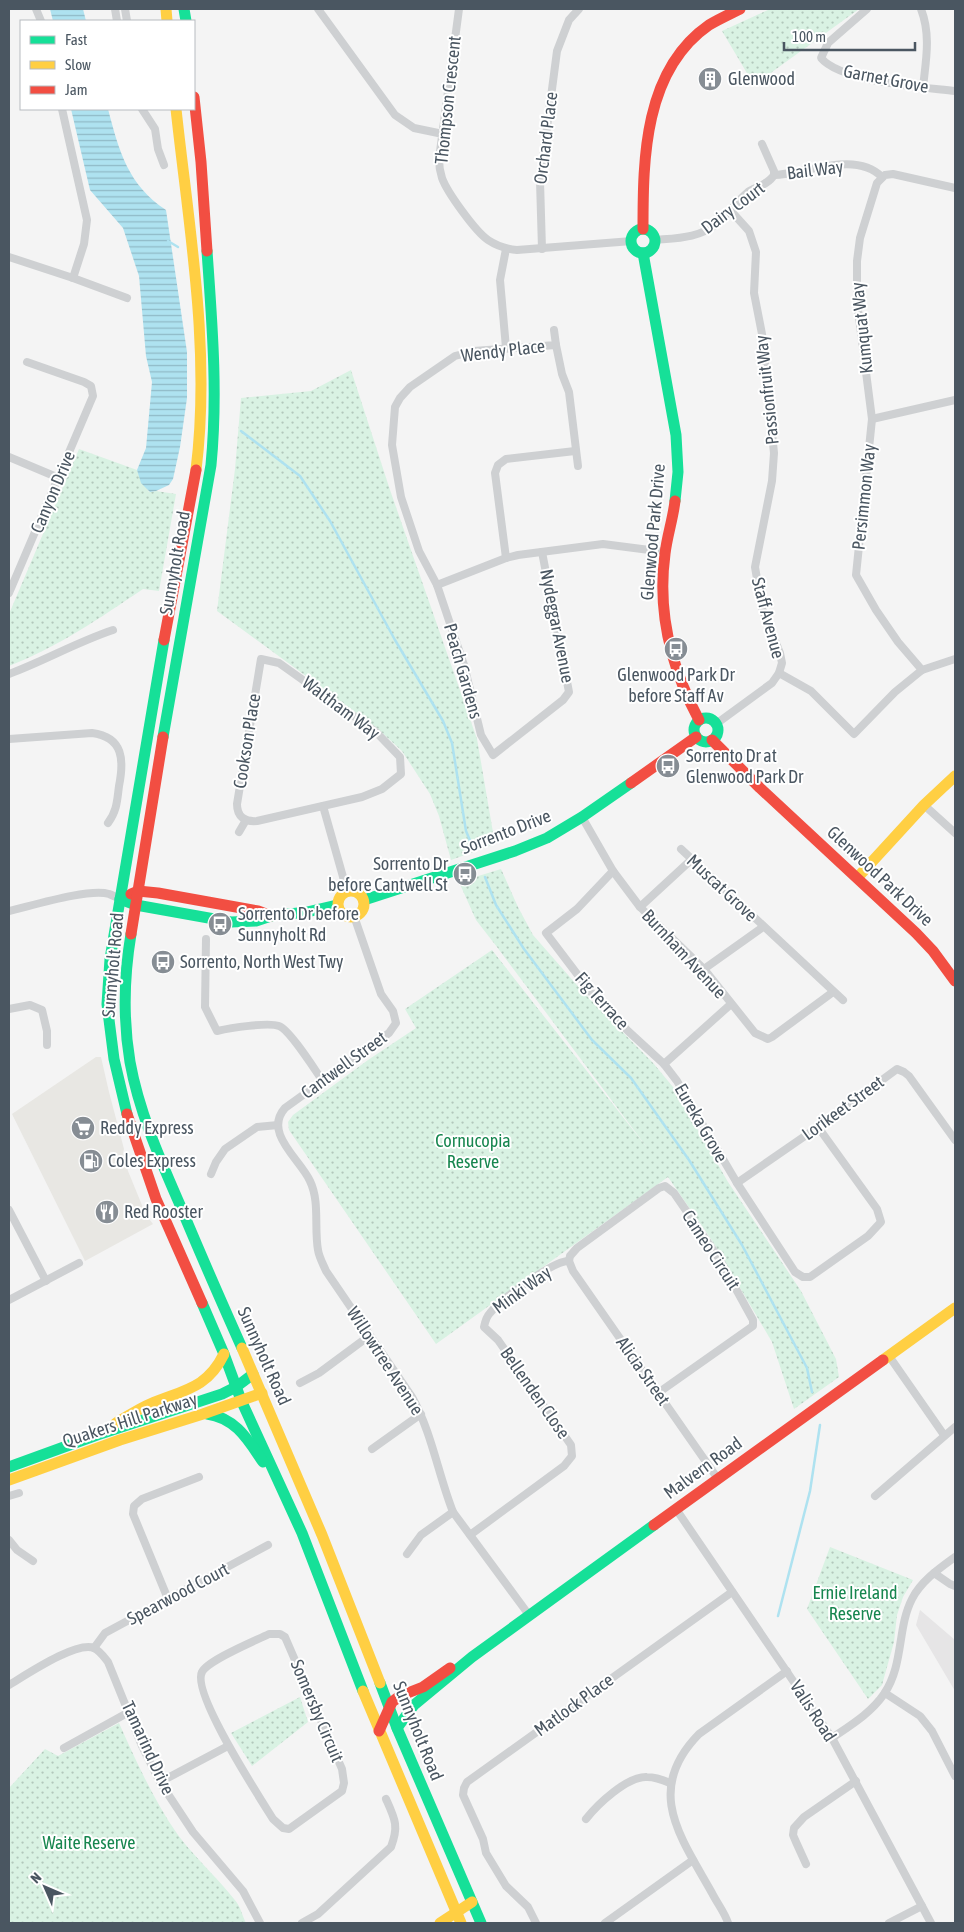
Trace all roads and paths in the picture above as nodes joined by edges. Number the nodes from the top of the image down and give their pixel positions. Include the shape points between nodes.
1 (318, 9) edge
2 (460, 9) edge
3 (579, 9) edge
4 (740, 9) edge
5 (867, 9) edge
6 (921, 9) edge
7 (923, 87) junction
8 (955, 91) edge
9 (195, 106) edge
10 (62, 110) edge
11 (143, 110) edge
12 (176, 110) edge
13 (443, 134) junction
14 (762, 144) dead end
15 (164, 165) dead end
16 (774, 175) junction
17 (882, 178) junction
18 (955, 188) edge
19 (730, 210) junction
20 (643, 229) junction
21 (655, 240) junction
22 (632, 241) junction
23 (506, 249) junction
24 (542, 249) junction
25 (643, 253) junction
26 (9, 257) edge
27 (73, 278) junction
28 (127, 298) dead end
29 (554, 330) dead end
30 (556, 345) junction
31 (506, 348) junction
32 (26, 362) dead end
33 (955, 400) edge
34 (395, 407) joint
35 (872, 419) junction
36 (575, 451) junction
37 (9, 457) edge
38 (578, 466) dead end
39 (58, 478) junction
40 (772, 481) joint
41 (542, 552) junction
42 (665, 552) junction
43 (506, 558) junction
44 (10, 569) edge
45 (18, 573) junction
46 (437, 585) junction
47 (9, 593) edge
48 (113, 630) dead end
49 (955, 658) edge
50 (261, 659) joint
51 (922, 670) junction
52 (779, 673) junction
53 (9, 674) edge
54 (699, 720) junction
55 (716, 724) junction
56 (696, 737) junction
57 (9, 739) edge
58 (712, 740) junction
59 (493, 755) joint
60 (955, 776) edge
61 (924, 805) junction
62 (323, 806) junction
63 (582, 816) junction
64 (246, 820) junction
65 (108, 823) dead end
66 (239, 832) dead end
67 (955, 833) edge
68 (680, 849) dead end
69 (691, 860) junction
70 (613, 871) junction
71 (858, 878) junction
72 (138, 891) junction
73 (347, 891) junction
74 (120, 899) junction
75 (364, 900) junction
76 (136, 905) junction
77 (337, 905) junction
78 (640, 907) junction
79 (9, 911) edge
80 (271, 916) junction
81 (354, 916) junction
82 (763, 927) junction
83 (206, 939) dead end
84 (704, 969) junction
85 (955, 980) edge
86 (833, 992) junction
87 (843, 1000) dead end
88 (731, 1004) junction
89 (9, 1008) edge
90 (47, 1045) dead end
91 (664, 1064) junction
92 (322, 1080) junction
93 (278, 1126) junction
94 (818, 1127) junction
95 (955, 1140) edge
96 (211, 1174) dead end
97 (737, 1183) junction
98 (9, 1210) edge
99 (569, 1261) junction
100 (79, 1263) dead end
101 (46, 1281) junction
102 (9, 1300) edge
103 (955, 1308) edge
104 (484, 1327) joint
105 (369, 1336) junction
106 (224, 1354) junction
107 (889, 1356) junction
108 (253, 1374) junction
109 (300, 1383) dead end
110 (236, 1387) junction
111 (262, 1392) junction
112 (658, 1393) junction
113 (241, 1400) junction
114 (202, 1414) junction
115 (421, 1414) junction
116 (955, 1427) edge
117 (96, 1435) junction
118 (944, 1435) junction
119 (372, 1449) dead end
120 (9, 1466) edge
121 (199, 1477) dead end
122 (718, 1479) junction
123 (9, 1480) edge
124 (279, 1484) junction
125 (19, 1493) dead end
126 (9, 1496) edge
127 (875, 1496) dead end
128 (676, 1509) junction
129 (453, 1512) junction
130 (470, 1535) junction
131 (9, 1540) edge
132 (268, 1545) dead end
133 (407, 1554) dead end
134 (954, 1560) edge
135 (33, 1561) dead end
136 (934, 1574) junction
137 (955, 1586) edge
138 (732, 1592) junction
139 (168, 1599) junction
140 (529, 1615) junction
141 (94, 1648) junction
142 (472, 1657) junction
143 (787, 1671) junction
144 (9, 1685) edge
145 (885, 1693) junction
146 (389, 1707) junction
147 (129, 1712) junction
148 (397, 1728) junction
149 (380, 1731) junction
150 (832, 1738) junction
151 (228, 1746) junction
152 (64, 1748) dead end
153 (955, 1776) edge
154 (856, 1781) junction
155 (160, 1782) junction
156 (670, 1783) junction
157 (386, 1799) dead end
158 (586, 1819) dead end
159 (693, 1860) junction
160 (806, 1864) dead end
161 (472, 1902) junction
162 (922, 1906) junction
163 (456, 1912) junction
164 (260, 1923) edge
165 (302, 1923) edge
166 (440, 1923) edge
167 (461, 1923) edge
168 (481, 1923) edge
169 (536, 1923) edge
170 (605, 1923) edge
171 (728, 1923) edge
172 (889, 1923) edge
173 (931, 1923) edge

1 - 13 street via 395,115 414,128
2 - 13 street, Thompson Crescent
3 - 24 street, Orchard Place via 569,20 557,51 541,163
4 - 20 main road via 710,25 687,45 669,69 657,94 650,115 643,176
5 - 7 street, Garnet Grove via 828,43 821,58 827,65 845,73
6 - 7 street via 928,46
7 - 8 street, Garnet Grove
9 - 72 main road, Sunnyholt Road via 214,353 216,426
10 - 27 street via 86,220 84,244
11 - 15 street via 155,129
12 - 74 main road, Sunnyholt Road via 201,342 201,411 196,469
13 - 23 street, Thompson Crescent via 438,159 445,184 483,236
14 - 16 street, Dairy Court
16 - 17 street, Bail Way via 845,165 869,168
16 - 19 street, Dairy Court
17 - 18 street via 893,174
17 - 35 street, Kumquat Way via 877,183 860,238 857,261 857,302
19 - 21 street, Dairy Court via 703,233
19 - 40 street, Passionfruit Way via 745,226 756,252 754,287 773,444
20 - 21 main road via 650,232
20 - 22 main road via 636,232
21 - 25 main road via 652,249
22 - 24 street, Thompson Crescent
22 - 25 main road via 635,250
23 - 24 street, Thompson Crescent
23 - 31 street via 500,280
25 - 42 main road, Glenwood Park Drive via 676,441 675,500
26 - 27 street
27 - 28 street
29 - 30 street, Wendy Place
30 - 31 street, Wendy Place
30 - 36 street via 569,392
31 - 34 street, Wendy Place via 455,356 410,387
32 - 39 street, Canyon Drive via 96,388
33 - 35 street
34 - 46 street, Peach Gardens via 392,445 401,497 419,551
35 - 51 street, Persimmon Way via 856,576 898,642
36 - 38 street
36 - 43 street via 506,459 498,465 495,473
37 - 39 street
39 - 45 street, Canyon Drive
40 - 52 street, Staff Avenue via 755,567 762,608 780,653
41 - 42 street via 603,544
41 - 43 street
41 - 59 street, Nydeggar Avenue via 569,692
42 - 54 main road, Glenwood Park Drive via 663,600 667,638 685,695
43 - 46 street
44 - 45 street
45 - 47 street, Canyon Drive
46 - 59 street, Peach Gardens via 466,671 481,735
48 - 53 street
49 - 51 street
50 - 62 street, Waltham Way via 279,663 362,721 401,760 401,774 388,785 374,793
50 - 64 street, Cookson Place via 237,804 238,812
51 - 52 street via 854,734 811,691
52 - 55 street, Staff Avenue via 772,684
54 - 55 main road via 709,719
54 - 56 main road via 694,729
55 - 58 main road via 717,731
56 - 58 main road
56 - 63 main road, Sorrento Drive
57 - 65 street via 92,733 112,740 122,756 123,767 115,813
58 - 71 main road, Glenwood Park Drive
60 - 61 main road
61 - 67 street
61 - 71 main road
62 - 64 street
62 - 73 street
63 - 70 street, Burnham Avenue
63 - 75 main road, Sorrento Drive via 530,845
64 - 66 street
68 - 69 street, Muscat Grove
69 - 78 street
69 - 82 street, Muscat Grove
70 - 78 street, Burnham Avenue
70 - 91 street, Fig Terrace via 577,909 546,933 590,991
71 - 85 main road, Glenwood Park Drive via 925,941
72 - 74 main road
72 - 76 main road, Sunnyholt Road
72 - 80 main road via 258,911
73 - 75 main road via 358,892
73 - 77 main road via 340,896
74 - 76 main road
74 - 79 street via 108,894 91,894
74 - 106 main road, Sunnyholt Road via 110,959 107,1004 114,1059 128,1118 156,1199
75 - 81 main road via 362,912
76 - 80 main road via 231,922 256,921
76 - 108 main road, Sunnyholt Road via 126,975 125,1016 133,1080 160,1159
77 - 80 main road
77 - 81 main road via 343,914
78 - 84 street, Burnham Avenue
81 - 92 street, Cantwell Street via 396,1023 390,1033
82 - 84 street
82 - 86 street, Muscat Grove
83 - 92 street via 205,1007 217,1031 279,1026 288,1032
84 - 88 street, Burnham Avenue
86 - 87 street, Muscat Grove
86 - 88 street, Burnham Avenue via 768,1039 755,1033
88 - 91 street
89 - 90 street via 30,1004 42,1010
91 - 97 street, Eureka Grove
92 - 93 street, Cantwell Street via 285,1108 279,1116
93 - 96 street via 257,1127 226,1149
93 - 105 street, Willowtree Avenue via 282,1139 313,1189 318,1250 326,1271
94 - 95 street, Lorikeet Street via 897,1069 909,1076
94 - 97 street, Lorikeet Street
94 - 97 street, Eureka Grove via 877,1209 881,1222 868,1236 810,1277 795,1272
98 - 101 street
99 - 104 street, Minki Way via 556,1264 509,1295 489,1314
99 - 112 street, Alicia Street
99 - 112 street, Cameo Circuit via 577,1248 665,1186 674,1193 711,1246 753,1320 753,1326
100 - 101 street
101 - 102 street
103 - 107 main road, Malvern Road
104 - 130 street, Bellenden Close via 498,1340 573,1450 564,1466
105 - 109 street
105 - 115 street, Willowtree Avenue
106 - 110 main road, Sunnyholt Road
106 - 117 main road via 212,1374 192,1389 150,1404
107 - 118 street
107 - 122 main road, Malvern Road
108 - 110 main road, Quakers Hill Parkway
108 - 111 main road, Sunnyholt Road
110 - 113 main road, Sunnyholt Road
110 - 117 main road, Quakers Hill Parkway
111 - 113 main road, Quakers Hill Parkway
111 - 146 main road, Sunnyholt Road
112 - 122 street, Alicia Street
113 - 114 main road, Quakers Hill Parkway
113 - 124 main road, Sunnyholt Road
114 - 123 main road, Quakers Hill Parkway
114 - 124 main road via 222,1416 238,1427
115 - 119 street
115 - 129 street, Willowtree Avenue
116 - 118 street
117 - 120 main road, Quakers Hill Parkway
118 - 127 street
121 - 139 street via 142,1499 134,1506 133,1514
122 - 128 main road, Malvern Road
124 - 149 main road, Sunnyholt Road
125 - 126 street
128 - 138 street, Valis Road
128 - 140 main road, Malvern Road
129 - 130 street, Willowtree Avenue
129 - 133 street via 420,1535
130 - 140 street, Willowtree Avenue
131 - 135 street via 22,1555
132 - 139 street, Spearwood Court
134 - 136 street
136 - 137 street
136 - 145 street via 912,1600 893,1678
138 - 143 street, Valis Road
138 - 169 street, Matlock Place via 467,1782 463,1795 486,1853 506,1886 528,1907
139 - 141 street, Spearwood Court via 105,1633
140 - 142 main road, Malvern Road
141 - 144 street via 70,1651
141 - 147 street, Tamarind Drive via 108,1662
142 - 146 main road, Malvern Road via 423,1687 400,1696
142 - 148 main road, Malvern Road via 415,1703
143 - 150 street, Valis Road
143 - 156 street via 700,1734 680,1758
145 - 150 street via 873,1708
145 - 153 street via 920,1716 932,1731
146 - 148 main road, Sunnyholt Road
146 - 149 main road
147 - 152 street
147 - 155 street, Tamarind Drive
148 - 161 main road, Sunnyholt Road
149 - 163 main road, Sunnyholt Road
150 - 154 street, Valis Road
151 - 151 street, Somersby Circuit via 202,1689 202,1671 269,1634 280,1634 285,1637 342,1769 342,1791 289,1828 282,1828 273,1819
151 - 155 street
154 - 160 street via 804,1817 794,1828 793,1835
154 - 162 street, Valis Road
155 - 164 street, Tamarind Drive via 193,1832 243,1891
156 - 158 street via 647,1777 632,1780 597,1806
156 - 159 street via 671,1809
157 - 165 street via 396,1824 391,1847 318,1914
159 - 170 street
159 - 171 street
161 - 163 main road
161 - 168 main road, Sunnyholt Road
162 - 172 street
162 - 173 street, Valis Road
163 - 166 main road
163 - 167 main road, Sunnyholt Road

